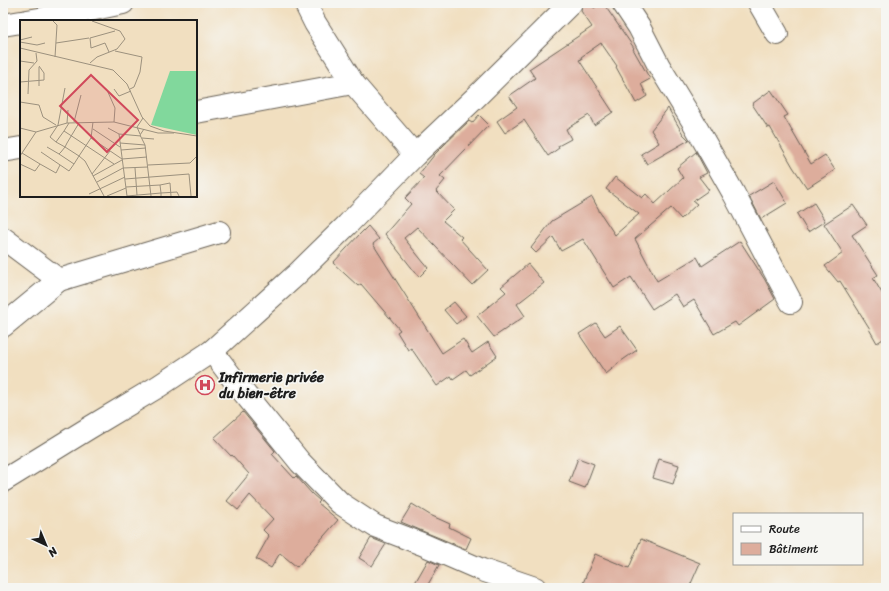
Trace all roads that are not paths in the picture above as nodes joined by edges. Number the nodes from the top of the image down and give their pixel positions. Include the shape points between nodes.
1 (123, 3) edge
2 (305, 3) edge
3 (544, 3) edge
4 (570, 3) edge
5 (623, 3) edge
6 (759, 3) edge
7 (33, 20) edge
8 (20, 22) edge
9 (549, 24) junction
10 (3, 25) edge
11 (778, 34) dead end
12 (353, 83) junction
13 (197, 112) edge
14 (20, 148) edge
15 (3, 151) edge
16 (415, 155) junction
17 (219, 232) dead end
18 (3, 238) edge
19 (60, 280) junction
20 (791, 302) dead end
21 (3, 326) edge
22 (212, 351) junction
23 (3, 481) edge
24 (535, 588) edge

1 - 7 street
2 - 12 street
3 - 9 street
4 - 9 street
5 - 20 street via 715,160
6 - 11 street
8 - 10 street
9 - 16 street
12 - 13 street
12 - 16 street
14 - 15 street
16 - 22 street via 296,275
17 - 19 street
18 - 19 street
19 - 21 street
22 - 23 street
22 - 24 street via 300,462 340,503 375,526 482,570

